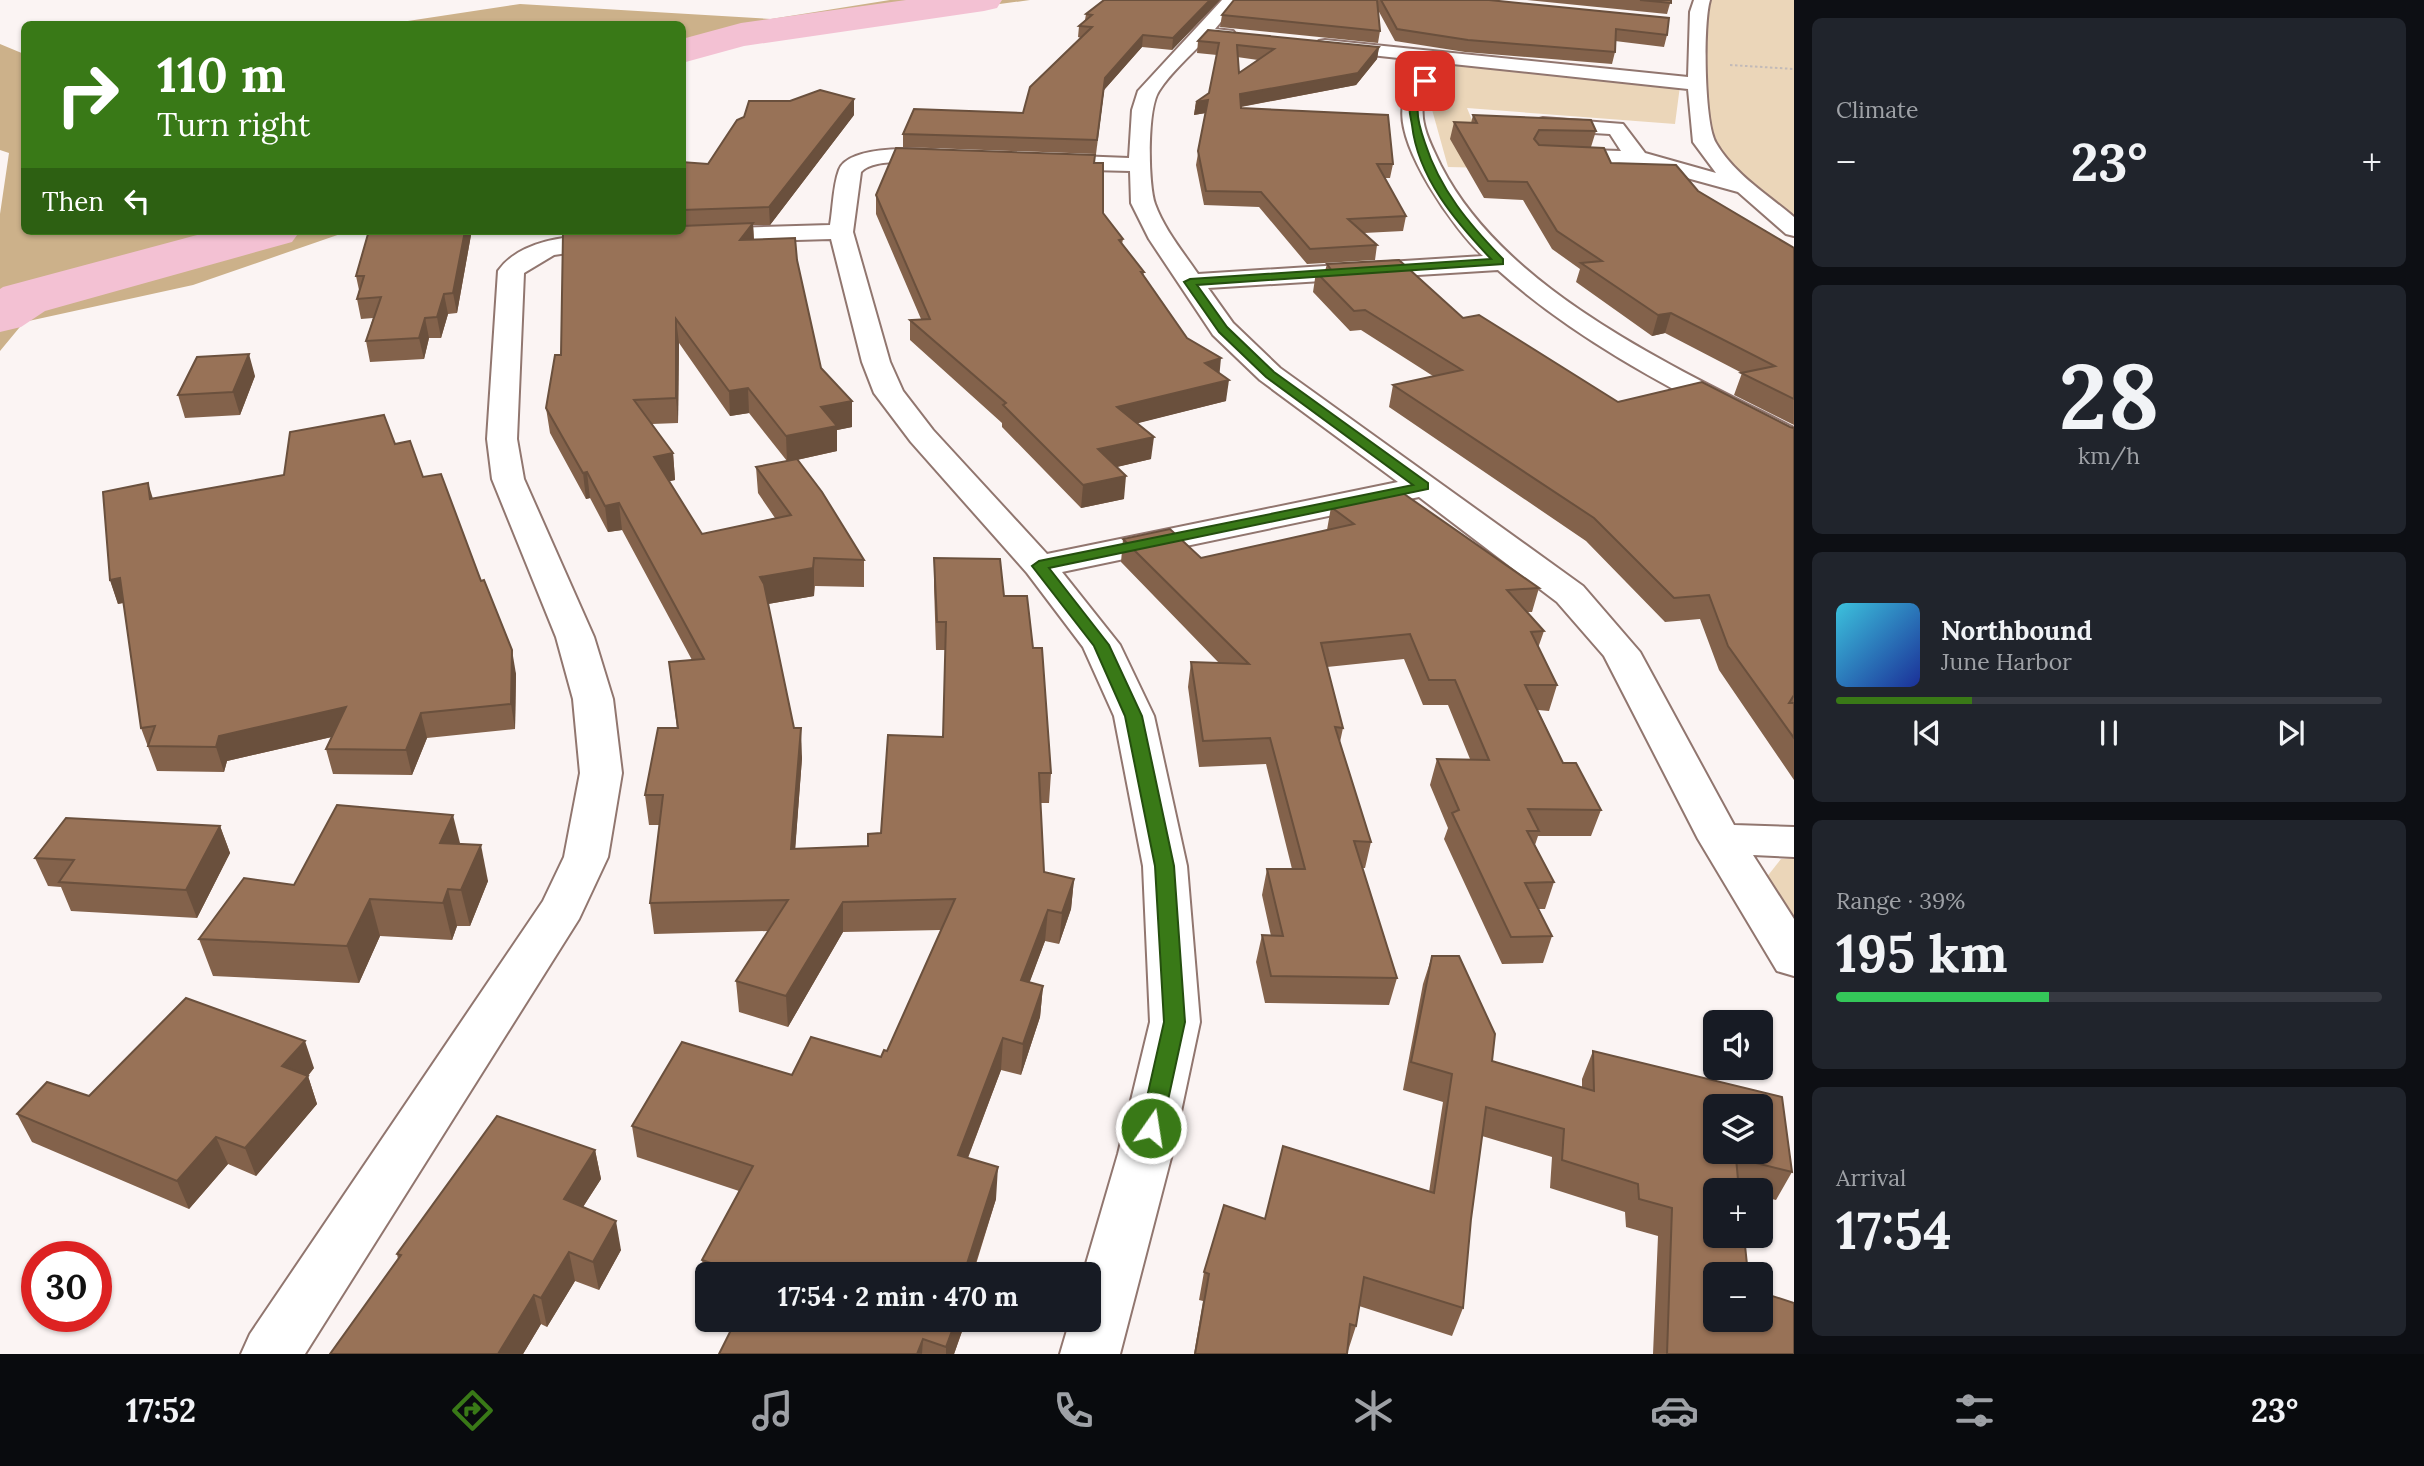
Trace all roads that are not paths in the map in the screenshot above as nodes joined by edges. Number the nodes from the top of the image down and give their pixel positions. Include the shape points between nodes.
1 (1231, 0) edge
2 (1702, 0) edge
3 (1202, 33) junction
4 (1244, 37) edge
5 (1313, 44) edge
6 (1437, 57) junction
7 (1697, 75) junction
8 (1522, 122) edge
9 (1544, 155) edge
10 (1637, 158) junction
11 (973, 159) edge
12 (1015, 160) edge
13 (1140, 165) junction
14 (1743, 187) junction
15 (1794, 229) edge
16 (841, 232) junction
17 (1499, 262) junction
18 (1190, 282) junction
19 (1794, 440) edge
20 (1424, 486) junction
21 (1039, 566) junction
22 (1720, 839) junction
23 (1794, 842) edge
24 (1794, 958) edge
25 (271, 1354) edge
26 (1090, 1354) edge

1 - 3 street
2 - 7 street via 1692,24
3 - 4 street
3 - 13 street via 1148,90 1142,110
5 - 6 street
6 - 7 street
6 - 17 street via 1413,104 1417,132 1445,198
7 - 14 street via 1704,142
8 - 10 street via 1616,128
9 - 10 street
10 - 14 street
11 - 16 street via 890,156 858,162 850,170
12 - 13 street
13 - 18 street via 1143,203
14 - 15 street
16 - 21 street via 876,362 889,393
16 - 25 street via 580,242 522,260 511,271 502,439 508,479 575,637 593,699 601,773 586,857 563,907
17 - 18 street
17 - 19 street via 1622,347
18 - 20 street via 1223,329 1270,374
20 - 21 street
20 - 22 street via 1570,594 1621,652
21 - 26 street via 1101,645 1133,716 1166,879 1174,1022 1145,1154
22 - 23 street
22 - 24 street

